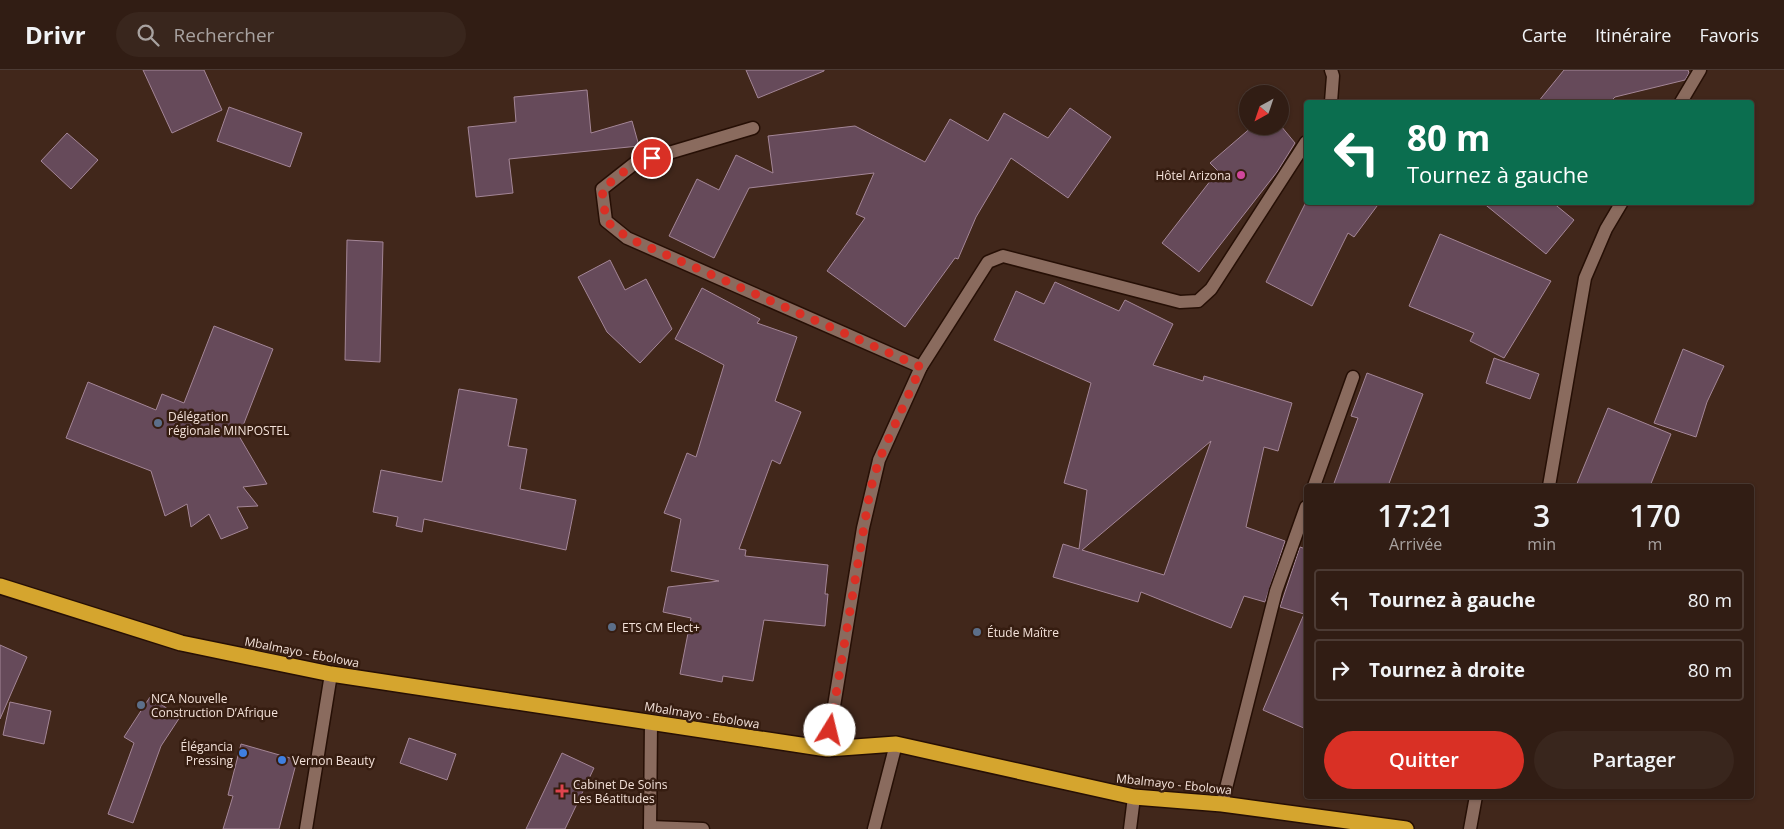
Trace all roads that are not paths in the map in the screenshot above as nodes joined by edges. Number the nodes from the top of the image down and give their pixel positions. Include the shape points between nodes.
1 (1331, 70) edge
2 (1700, 70) edge
3 (1331, 100) edge
4 (1682, 100) edge
5 (754, 128) dead end
6 (1304, 145) edge
7 (1620, 205) edge
8 (921, 367) junction
9 (1353, 377) dead end
10 (1315, 484) edge
11 (1549, 484) edge
12 (1304, 513) edge
13 (0, 586) edge
14 (331, 674) junction
15 (651, 722) junction
16 (896, 744) junction
17 (827, 749) junction
18 (1134, 797) junction
19 (1475, 799) edge
20 (1222, 804) junction
21 (650, 828) edge
22 (306, 829) edge
23 (703, 829) edge
24 (874, 829) edge
25 (1130, 829) edge
26 (1406, 829) edge
27 (1470, 829) edge

1 - 3 street
2 - 4 street
5 - 8 street via 635,163 602,189 606,221 628,238
6 - 8 street via 1211,289 1198,301 1180,302 1003,256 988,262
7 - 11 street via 1585,278
8 - 17 street via 879,460 870,491
9 - 10 street
12 - 20 street via 1276,591
13 - 14 highway, Mbalmayo - Ebolowa via 181,643
14 - 15 highway, Mbalmayo - Ebolowa
14 - 22 street
15 - 17 highway, Mbalmayo - Ebolowa
15 - 21 street
16 - 17 highway, Mbalmayo - Ebolowa
16 - 18 highway, Mbalmayo - Ebolowa
16 - 24 street
18 - 20 highway, Mbalmayo - Ebolowa
18 - 25 street
19 - 27 street
20 - 26 highway, Mbalmayo - Ebolowa
21 - 23 street

